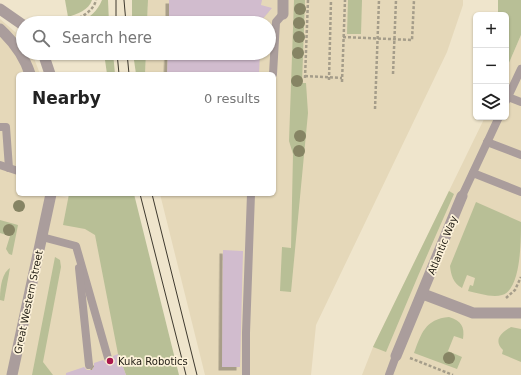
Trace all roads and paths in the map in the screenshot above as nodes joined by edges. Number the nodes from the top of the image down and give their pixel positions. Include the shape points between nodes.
1 (96, 0) edge
2 (283, 0) edge
3 (308, 0) edge
4 (331, 0) edge
5 (345, 0) edge
6 (379, 0) edge
7 (396, 0) edge
8 (414, 0) edge
9 (0, 9) edge
10 (283, 14) joint
11 (82, 16) edge
12 (16, 19) edge
13 (276, 22) edge
14 (0, 29) edge
15 (343, 37) junction
16 (378, 39) junction
17 (394, 40) junction
18 (16, 46) edge
19 (25, 60) edge
20 (45, 60) edge
21 (274, 60) edge
22 (521, 69) edge
23 (29, 72) edge
24 (49, 72) edge
25 (273, 72) edge
26 (393, 74) dead end
27 (342, 78) junction
28 (329, 79) junction
29 (342, 82) dead end
30 (509, 95) edge
31 (509, 99) edge
32 (521, 102) edge
33 (375, 109) dead end
34 (498, 120) edge
35 (0, 128) edge
36 (487, 142) junction
37 (521, 155) edge
38 (0, 165) edge
39 (9, 168) junction
40 (16, 170) edge
41 (473, 173) junction
42 (521, 192) edge
43 (43, 196) edge
44 (51, 196) edge
45 (252, 196) edge
46 (462, 196) joint
47 (43, 233) junction
48 (76, 246) junction
49 (521, 277) edge
50 (422, 294) junction
51 (502, 300) dead end
52 (521, 313) edge
53 (396, 356) joint
54 (408, 357) dead end
55 (108, 358) dead end
56 (89, 365) dead end
57 (12, 375) edge
58 (246, 375) edge
59 (389, 375) edge
60 (453, 375) edge

1 - 11 path via 88,13
2 - 10 street
3 - 28 path via 305,77
4 - 28 path
5 - 15 path
6 - 16 path
7 - 17 path
8 - 17 path via 412,40
9 - 12 street
10 - 13 lane
14 - 18 street
15 - 16 path
15 - 27 path
16 - 17 path
16 - 33 path
17 - 26 path
19 - 23 street
20 - 24 street
21 - 25 lane
22 - 30 lane
27 - 28 path
27 - 29 path
31 - 32 lane
34 - 36 lane
35 - 39 lane via 6,127
36 - 37 lane
36 - 41 lane
38 - 39 lane
39 - 40 lane
41 - 42 lane
41 - 46 lane
43 - 47 street, Great Western Street
44 - 47 street, Great Western Street
45 - 58 lane
46 - 50 street, Atlantic Way
47 - 48 lane
47 - 57 street, Great Western Street
48 - 55 lane
48 - 56 lane
49 - 51 path via 515,290
50 - 52 street via 474,313
50 - 53 street, Atlantic Way
53 - 59 lane
54 - 60 path

